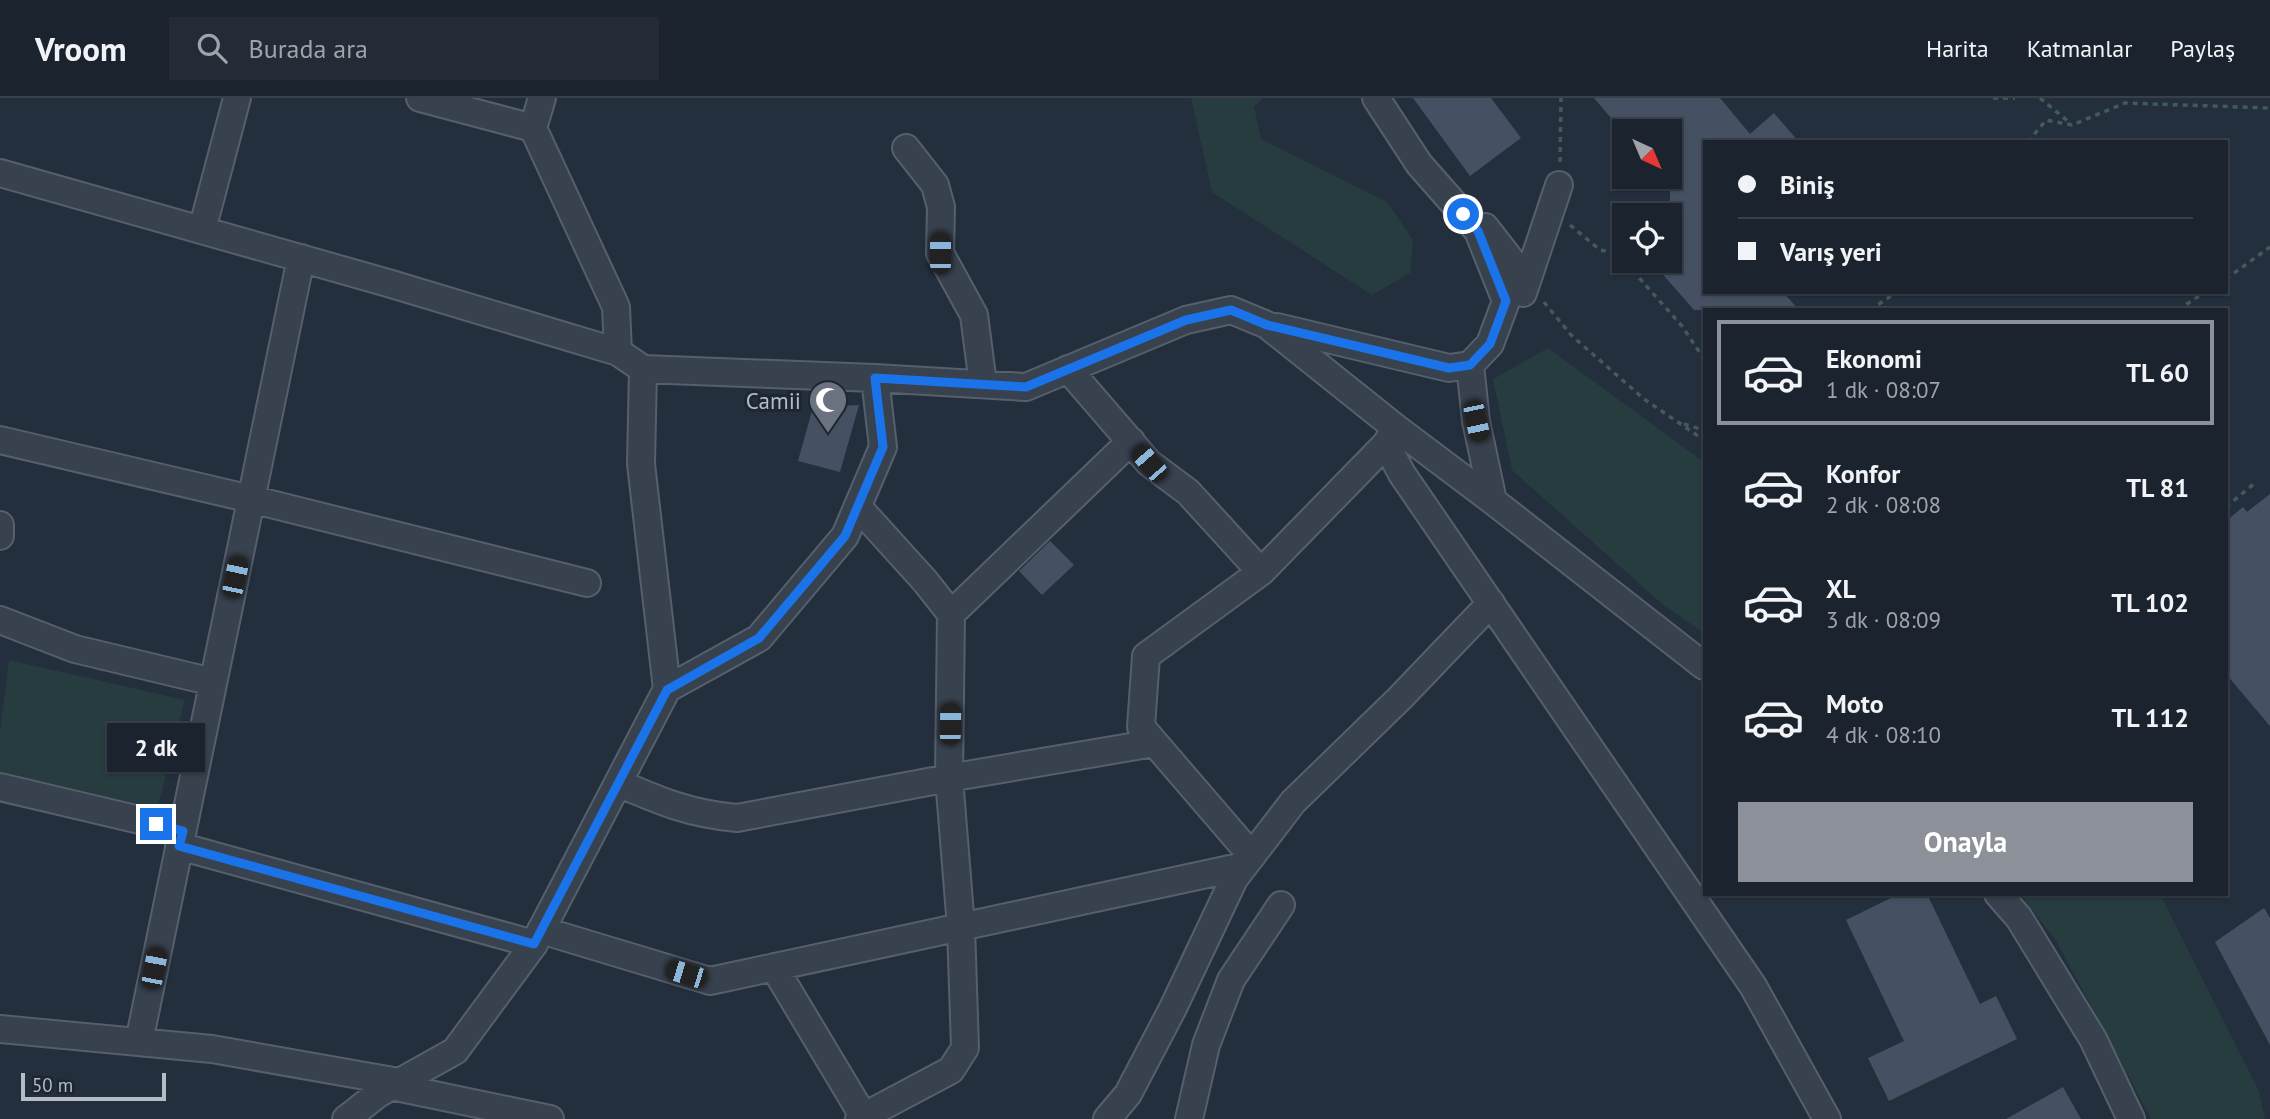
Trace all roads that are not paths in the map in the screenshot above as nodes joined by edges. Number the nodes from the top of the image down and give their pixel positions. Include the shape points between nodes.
1 (237, 98) edge
2 (420, 98) edge
3 (542, 98) edge
4 (1376, 98) edge
5 (533, 128) junction
6 (906, 148) dead end
7 (1419, 164) junction
8 (0, 173) edge
9 (1555, 198) road end
10 (202, 230) junction
11 (301, 258) junction
12 (1527, 281) junction
13 (1500, 317) junction
14 (1267, 325) junction
15 (618, 352) junction
16 (1470, 365) junction
17 (643, 369) junction
18 (1068, 369) junction
19 (875, 378) junction
20 (983, 384) junction
21 (1391, 436) junction
22 (0, 440) edge
23 (1131, 441) junction
24 (251, 499) junction
25 (1493, 501) junction
26 (858, 507) junction
27 (0, 525) edge
28 (0, 536) edge
29 (1261, 572) junction
30 (587, 583) dead end
31 (1490, 603) junction
32 (951, 614) junction
33 (0, 620) edge
34 (1703, 665) edge
35 (213, 682) junction
36 (667, 690) junction
37 (1154, 743) junction
38 (949, 778) junction
39 (618, 783) junction
40 (0, 787) edge
41 (181, 838) junction
42 (1248, 861) junction
43 (2000, 896) edge
44 (1281, 905) dead end
45 (961, 927) junction
46 (537, 937) junction
47 (774, 967) junction
48 (0, 1029) edge
49 (139, 1042) junction
50 (395, 1084) junction
51 (1810, 1089) junction
52 (863, 1118) edge
53 (346, 1119) edge
54 (550, 1119) edge
55 (1107, 1119) edge
56 (1189, 1119) edge
57 (1803, 1119) edge
58 (1827, 1119) edge
59 (2131, 1119) edge

1 - 10 street
2 - 5 street
3 - 5 street
4 - 7 street
5 - 15 street via 616,307
6 - 20 street via 935,185 941,207 940,253 974,315
7 - 12 street via 1460,195
7 - 13 street via 1478,231 1506,301
8 - 10 street
9 - 12 street
10 - 11 street
11 - 15 street
11 - 24 street
12 - 13 street via 1516,306
13 - 16 street via 1490,344
14 - 16 street via 1449,368
14 - 18 street via 1231,310 1186,320
14 - 21 street
15 - 17 street
16 - 25 street
17 - 19 street
17 - 36 street via 641,464
18 - 20 street via 1026,387
18 - 23 street
19 - 20 street
19 - 26 street via 883,447
21 - 25 street
21 - 29 street
21 - 31 street via 1402,474
22 - 24 street
23 - 29 street via 1149,463 1188,492
23 - 32 street
24 - 30 street
24 - 35 street
25 - 34 street
26 - 32 street
26 - 36 street via 845,536 759,638
27 - 28 street
29 - 37 street via 1146,656 1141,727
31 - 42 street via 1293,802
31 - 51 street via 1753,986
32 - 38 street
33 - 35 street via 75,649
35 - 41 street
36 - 39 street
37 - 38 street
37 - 42 street
38 - 39 street via 737,818 671,806
38 - 45 street
39 - 46 street
40 - 41 street
41 - 46 street
41 - 49 street
42 - 45 street
42 - 55 street via 1234,879 1128,1094
43 - 59 street via 2019,918 2093,1039
44 - 56 street via 1231,981 1206,1045
45 - 47 street
45 - 52 street via 965,1048 951,1070
46 - 47 street via 710,981
46 - 50 street via 455,1051
47 - 52 street
48 - 49 street
49 - 50 street via 212,1049
50 - 53 street
50 - 54 street
51 - 57 street
51 - 58 street

